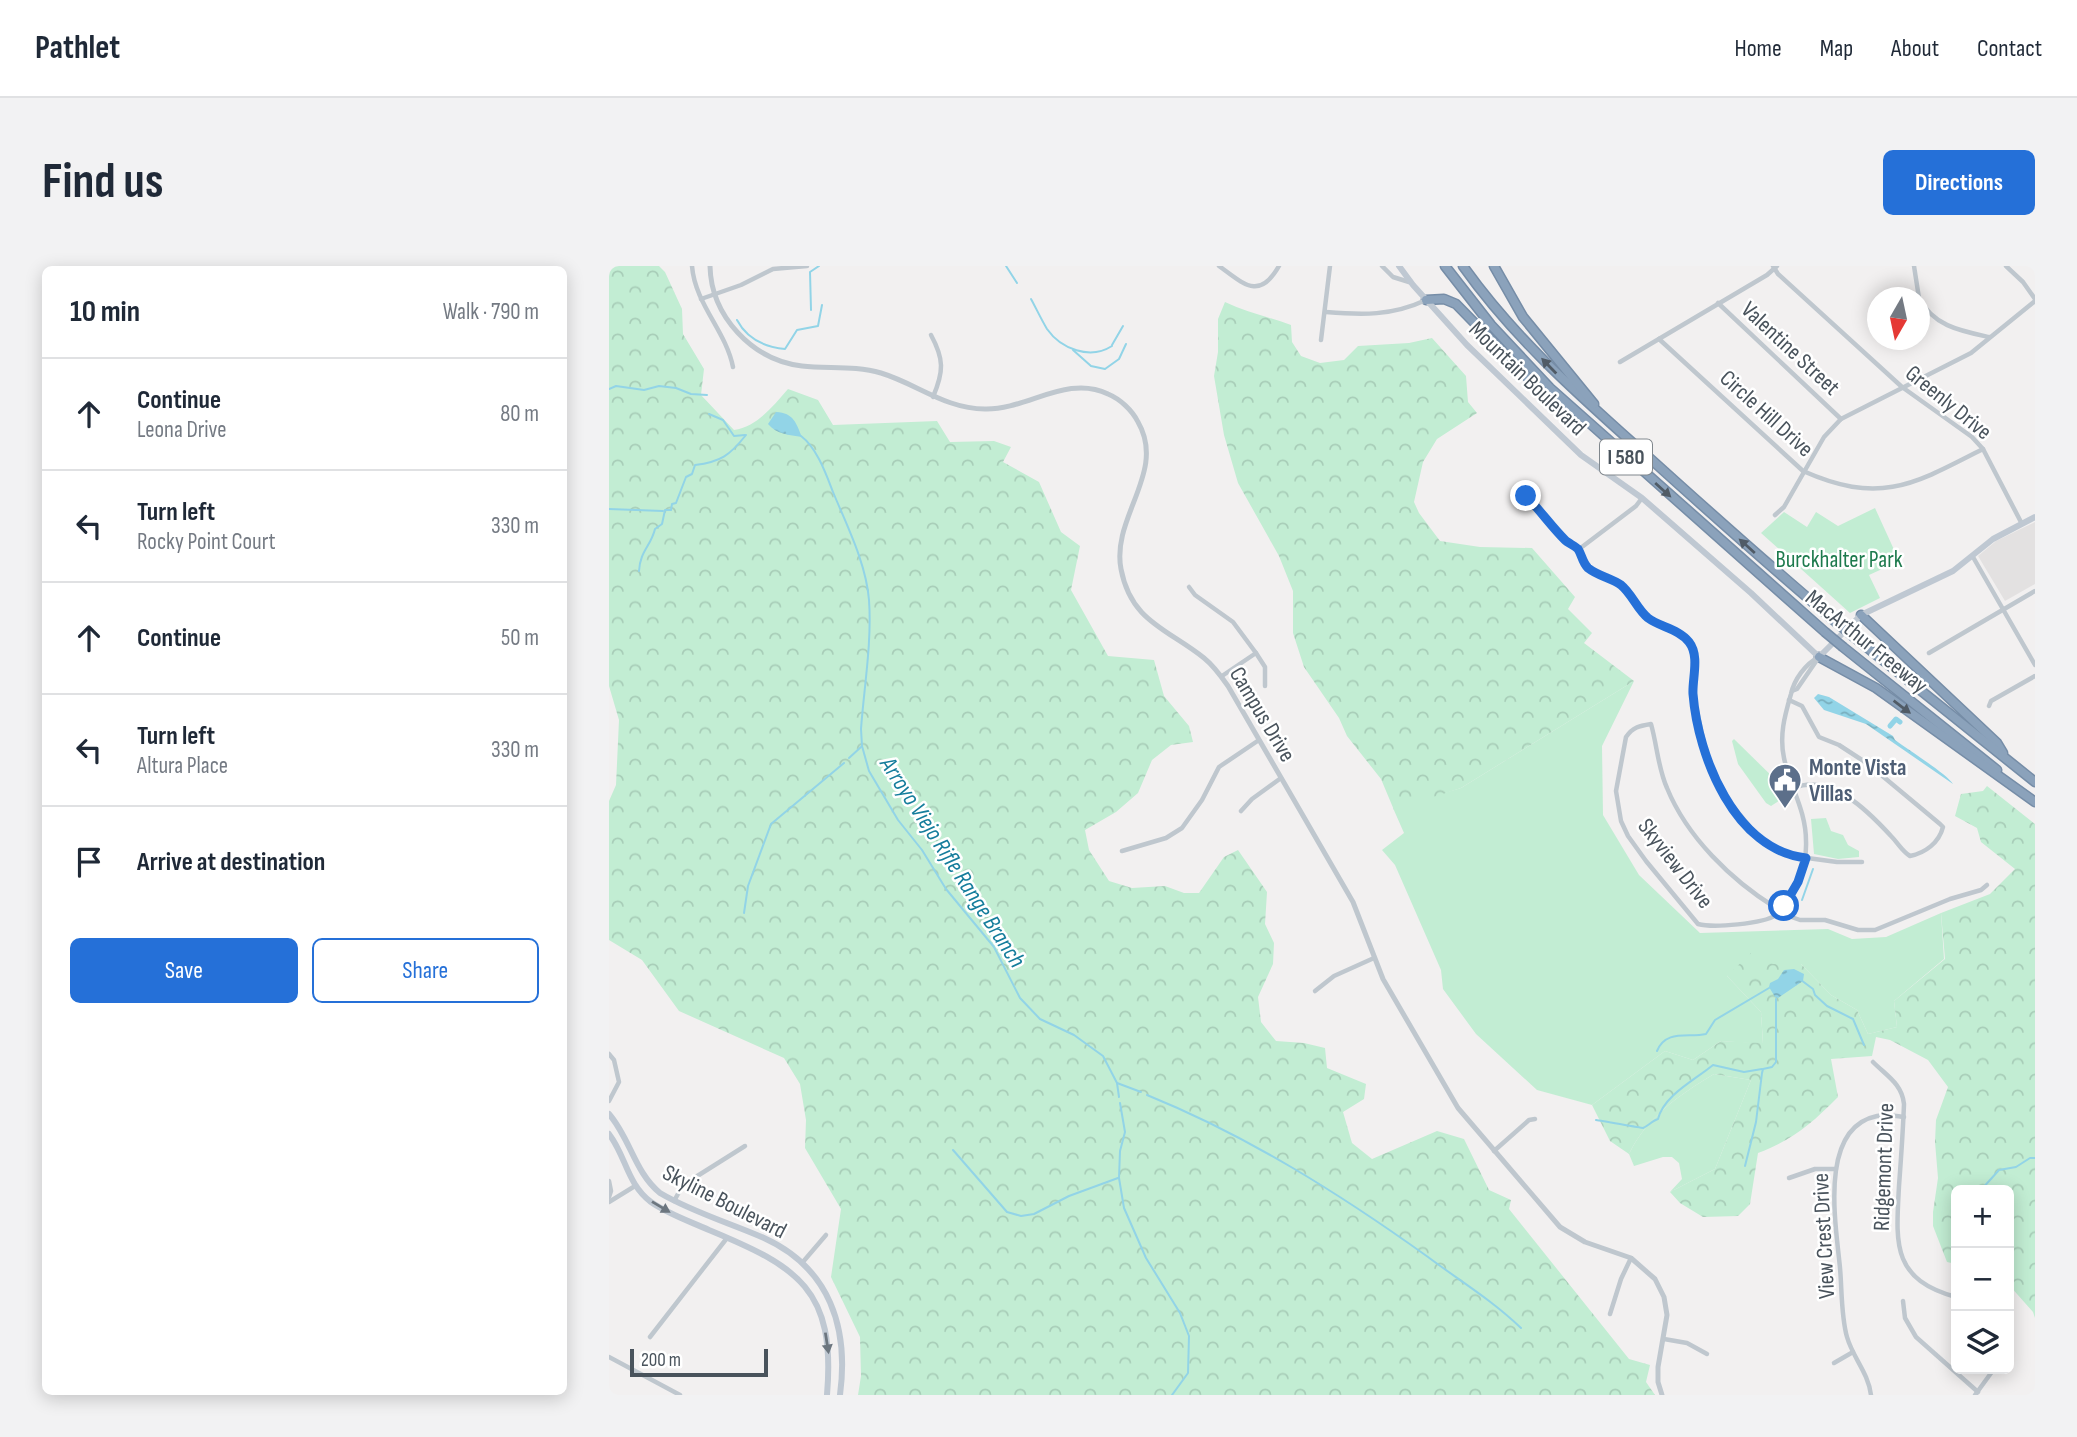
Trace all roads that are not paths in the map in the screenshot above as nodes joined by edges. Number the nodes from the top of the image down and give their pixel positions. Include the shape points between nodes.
1 (692, 266) edge
2 (710, 266) edge
3 (807, 266) edge
4 (1219, 266) edge
5 (1279, 266) edge
6 (1330, 266) edge
7 (1382, 266) edge
8 (1399, 266) edge
9 (1445, 266) edge
10 (1463, 266) edge
11 (1494, 266) edge
12 (1914, 266) edge
13 (2007, 266) edge
14 (1774, 267) edge
15 (1409, 282) junction
16 (1917, 287) edge
17 (714, 296) junction
18 (701, 299) junction
19 (1426, 300) junction
20 (2035, 300) edge
21 (1718, 303) junction
22 (1326, 312) junction
23 (1930, 314) edge
24 (931, 335) dead end
25 (1990, 337) junction
26 (1659, 339) junction
27 (1321, 340) dead end
28 (1620, 362) dead end
29 (733, 367) dead end
30 (1902, 387) junction
31 (933, 397) junction
32 (1599, 413) junction
33 (1840, 419) junction
34 (1589, 424) junction
35 (1983, 449) junction
36 (1803, 471) junction
37 (1526, 496) dead end
38 (1642, 498) junction
39 (1775, 514) dead end
40 (2035, 517) edge
41 (2022, 524) junction
42 (1578, 550) junction
43 (1972, 557) junction
44 (1189, 587) dead end
45 (2035, 592) edge
46 (2003, 610) junction
47 (1861, 615) junction
48 (1256, 653) junction
49 (1929, 653) dead end
50 (1819, 657) junction
51 (2035, 665) edge
52 (1221, 676) junction
53 (2035, 676) edge
54 (1265, 685) dead end
55 (1789, 700) junction
56 (1989, 706) dead end
57 (1259, 740) junction
58 (2009, 761) junction
59 (1282, 778) junction
60 (2035, 782) edge
61 (1794, 788) junction
62 (2035, 802) edge
63 (1241, 811) dead end
64 (1122, 851) dead end
65 (1806, 858) junction
66 (1862, 862) dead end
67 (1987, 885) dead end
68 (1784, 906) junction
69 (1776, 908) junction
70 (1776, 915) junction
71 (1786, 915) junction
72 (1374, 958) junction
73 (1315, 991) dead end
74 (609, 1054) edge
75 (1873, 1062) dead end
76 (609, 1101) edge
77 (609, 1114) edge
78 (1904, 1117) junction
79 (1535, 1119) dead end
80 (609, 1134) edge
81 (615, 1143) junction
82 (745, 1146) dead end
83 (609, 1149) edge
84 (1493, 1152) junction
85 (1836, 1169) junction
86 (1789, 1178) dead end
87 (609, 1181) edge
88 (635, 1186) junction
89 (609, 1197) edge
90 (674, 1201) junction
91 (609, 1202) edge
92 (826, 1235) dead end
93 (727, 1238) junction
94 (1631, 1258) junction
95 (802, 1263) junction
96 (1951, 1295) edge
97 (1903, 1301) dead end
98 (1609, 1314) dead end
99 (650, 1337) dead end
100 (1664, 1339) junction
101 (1853, 1352) junction
102 (1707, 1354) dead end
103 (609, 1357) edge
104 (1834, 1363) dead end
105 (1990, 1374) edge
106 (1976, 1393) edge
107 (675, 1394) edge
108 (827, 1395) edge
109 (840, 1395) edge
110 (1661, 1395) edge
111 (1871, 1395) edge

1 - 18 street
2 - 17 street, Campus Drive
3 - 17 street via 773,269
4 - 5 street via 1258,287 1266,285
6 - 22 street
7 - 15 street, Mountain Boulevard via 1398,280
8 - 15 main road, Mountain Boulevard
9 - 34 highway, MacArthur Freeway / I 580 via 1510,347
32 -> 10 highway, MacArthur Freeway / I 580 via 1521,337
11 - 32 highway via 1523,317
12 - 16 street
13 - 20 street
14 - 21 street
14 - 30 street, Greenly Drive
15 - 19 main road, Mountain Boulevard
17 - 18 street
17 - 31 street, Campus Drive via 734,330 762,353 801,366 882,373
18 - 29 street via 729,350
19 - 22 street via 1371,315
19 - 34 highway via 1456,304 1542,392
19 - 38 main road, Mountain Boulevard via 1581,455
20 - 25 street
21 - 26 street
21 - 33 street, Valentine Street
22 - 27 street
23 - 25 street via 1945,325
24 - 31 street via 942,362
25 - 30 street via 1971,353
26 - 28 street
26 - 36 street, Circle Hill Drive
30 - 33 street
30 - 35 street, Greenly Drive
31 - 52 street, Campus Drive via 970,408 1000,408 1063,389 1086,387 1127,407 1143,430 1147,455 1144,476 1121,533 1124,582 1147,620 1202,656
58 -> 32 highway, MacArthur Freeway / I 580, bridge via 1836,622
33 - 36 street
34 -> 62 highway, MacArthur Freeway / I 580, bridge via 1825,632
35 - 36 street, Circle Hill Drive via 1921,480 1887,488 1845,486
35 - 41 street, Greenly Drive
36 - 39 street via 1784,507
37 - 42 street
38 - 42 street
38 - 50 main road, Mountain Boulevard
40 - 41 main road
41 - 43 main road
42 - 65 street via 1585,565 1621,586 1648,618 1690,643 1702,741 1723,794 1767,844 1785,855
43 - 46 street
43 - 47 main road via 1953,571
44 - 48 street via 1233,622
45 - 46 street
46 - 49 street
46 - 51 street
47 - 50 main road
47 - 58 highway via 1997,743
48 - 52 street
48 - 54 street via 1265,667
50 - 55 street via 1791,691
50 -> 62 highway via 1887,695
52 - 57 street, Campus Drive
53 - 56 street
55 - 61 street via 1782,748
55 - 61 street via 1802,706 1819,737 1868,764 1940,824 1941,834 1931,847 1910,856 1840,793 1816,783
57 - 59 street, Campus Drive
57 - 64 street via 1219,767 1182,828 1166,838
58 - 60 highway, MacArthur Freeway / I 580
59 - 63 street
59 - 72 street, Campus Drive via 1353,902
61 - 65 street via 1806,827
65 - 66 street
65 - 68 street
67 - 71 street via 1875,930
68 - 69 street
68 - 71 street
69 - 70 street
69 - 70 street, Skyview Drive via 1739,882 1689,827 1666,787 1651,724 1637,726 1626,737 1615,791 1628,836 1698,924 1766,920
70 - 71 street
72 - 73 street via 1333,976
72 - 84 street, Campus Drive via 1458,1108
74 - 76 street via 619,1082
75 - 78 street, Ridgemont Drive via 1898,1085
77 - 90 main road, Skyline Boulevard via 647,1181
78 - 85 street, View Crest Drive via 1874,1116 1859,1125 1845,1140
78 - 96 street, Ridgemont Drive via 1899,1249 1922,1282
79 - 84 street
80 - 81 main road, Skyline Boulevard
81 - 83 street
81 - 88 main road, Skyline Boulevard
82 - 90 street via 683,1185
84 - 94 street, Campus Drive via 1560,1227 1585,1242
85 - 86 street via 1815,1169
85 - 101 street, View Crest Drive via 1835,1222 1846,1334
87 - 89 street
88 - 91 street
88 -> 93 main road, Skyline Boulevard via 661,1208
90 - 95 main road, Skyline Boulevard via 767,1240
92 - 95 street
93 - 99 street
93 -> 108 main road, Skyline Boulevard via 791,1272 813,1298 829,1350
94 - 98 street
94 - 100 street, Campus Drive via 1655,1279 1664,1297
95 - 109 main road, Skyline Boulevard via 821,1286 839,1326 843,1355
97 - 106 street via 1905,1318 1916,1337
100 - 102 street via 1687,1343
100 - 110 street, Campus Drive via 1657,1374
101 - 104 street
101 - 111 street, View Crest Drive via 1865,1370
103 - 107 street
105 - 106 street

